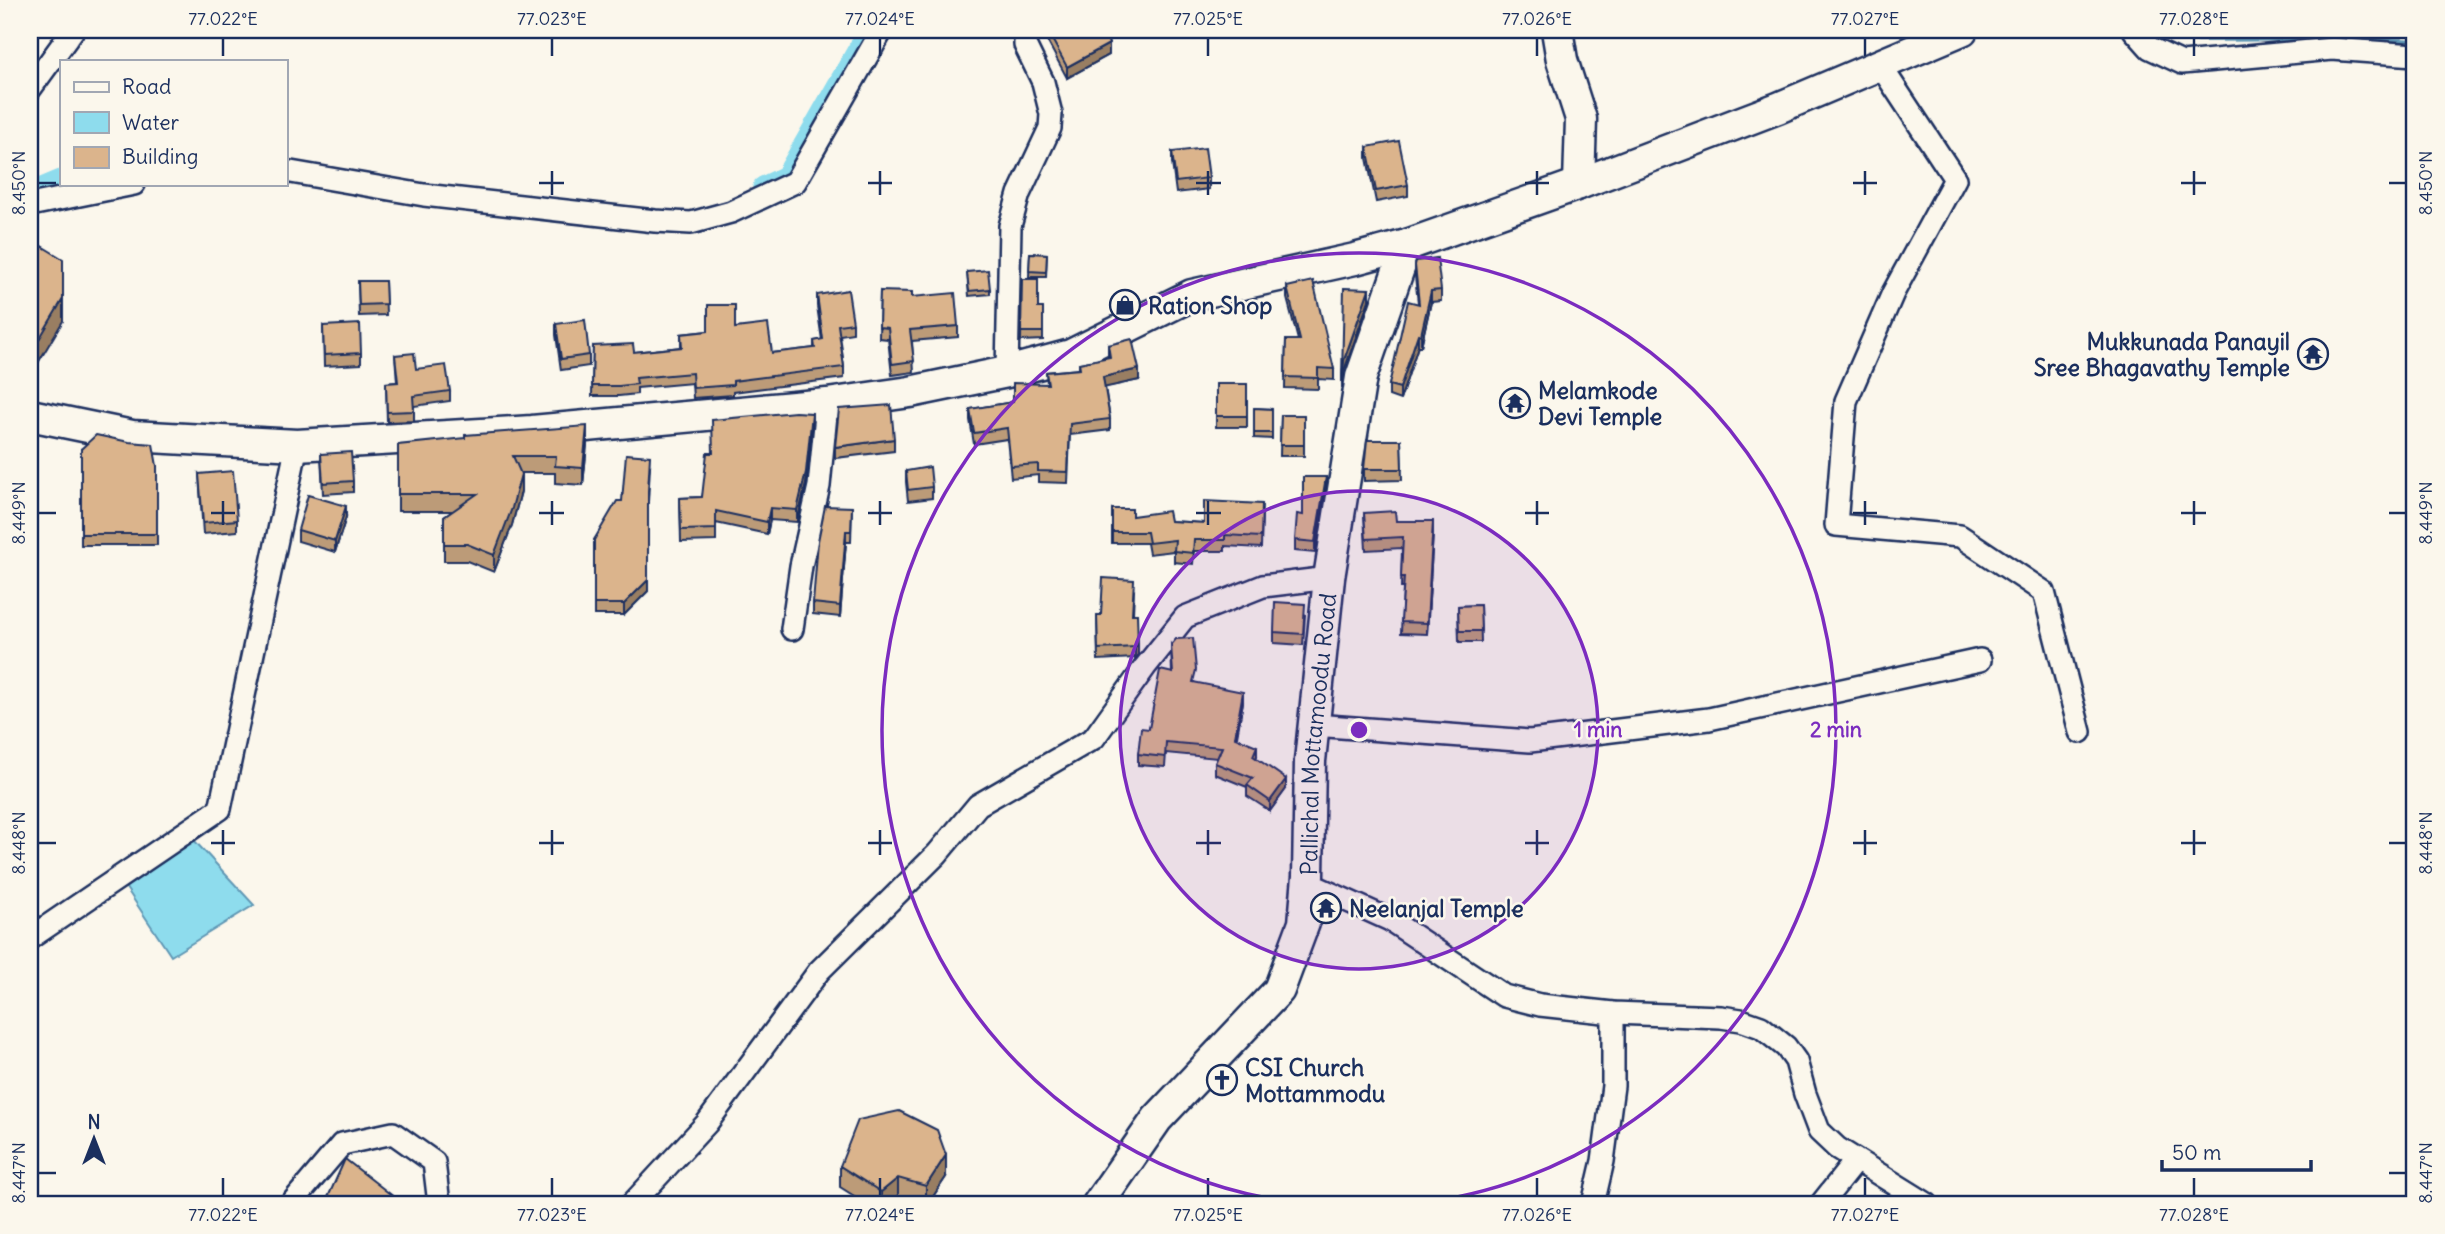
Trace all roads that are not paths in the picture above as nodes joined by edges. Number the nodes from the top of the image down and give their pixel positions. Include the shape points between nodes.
1 (73, 30) edge
2 (882, 30) edge
3 (1025, 30) edge
4 (1557, 30) edge
5 (1962, 30) edge
6 (2134, 30) edge
7 (2415, 55) edge
8 (1880, 65) junction
9 (30, 89) edge
10 (287, 171) edge
11 (1579, 184) junction
12 (124, 186) edge
13 (30, 205) edge
14 (1407, 245) junction
15 (1007, 372) junction
16 (827, 404) junction
17 (30, 415) edge
18 (297, 445) junction
19 (1329, 578) junction
20 (792, 629) dead end
21 (1980, 660) dead end
22 (1314, 725) junction
23 (2080, 732) dead end
24 (1308, 883) junction
25 (30, 938) edge
26 (1613, 1013) junction
27 (1856, 1160) junction
28 (291, 1204) edge
29 (439, 1204) edge
30 (632, 1204) edge
31 (1098, 1204) edge
32 (1593, 1204) edge
33 (1821, 1204) edge
34 (1927, 1204) edge

1 - 9 street
2 - 10 street via 794,182 731,212 691,223 424,195
3 - 15 street via 1051,114 1050,128 1019,194 1010,226
4 - 11 street via 1581,119
5 - 8 street
6 - 7 street via 2150,48 2182,63 2332,49
8 - 11 street
8 - 23 street via 1955,179 1893,292 1846,401 1836,525 1960,536 2044,592
11 - 14 street
12 - 13 street
14 - 15 street via 1192,295 1071,355
14 - 19 street, Pallichal Mottamoodu Road via 1361,377
15 - 16 street via 910,393
16 - 18 street via 532,431
16 - 20 street via 818,486
17 - 18 street via 132,436
18 - 25 street via 220,809
19 - 22 street, Pallichal Mottamoodu Road
19 - 30 street via 1263,586 1185,617 1094,738 978,805 937,854 819,971 707,1123
21 - 22 street via 1709,719 1530,741
22 - 24 street, Pallichal Mottamoodu Road
24 - 26 street via 1390,919 1504,996
24 - 31 street, Pallichal Mottamoodu Road via 1304,923 1279,990 1157,1119
26 - 27 street via 1721,1017 1761,1027 1796,1061 1819,1131
26 - 32 street via 1613,1086
27 - 33 street
27 - 34 street
28 - 29 street via 342,1144 393,1133 434,1162

